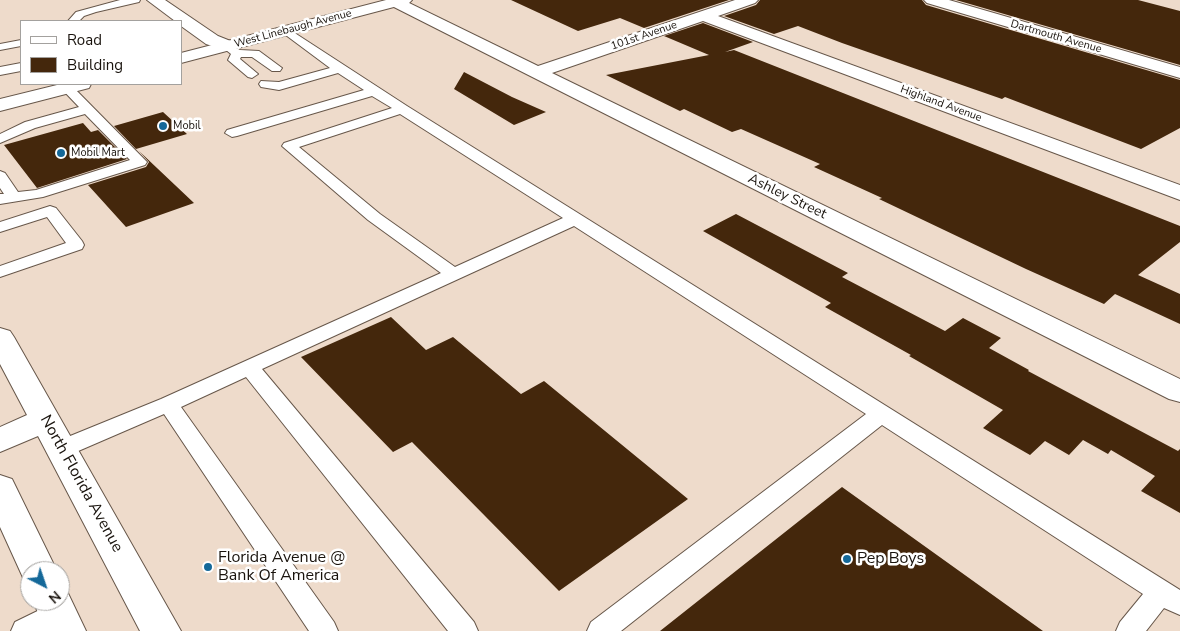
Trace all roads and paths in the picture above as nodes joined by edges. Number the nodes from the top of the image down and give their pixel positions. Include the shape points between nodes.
1 (134, 0) edge
2 (155, 0) edge
3 (750, 0) edge
4 (932, 0) edge
5 (399, 1) edge
6 (116, 2) edge
7 (703, 16) junction
8 (74, 20) edge
9 (287, 31) junction
10 (20, 43) edge
11 (0, 47) edge
12 (232, 49) junction
13 (182, 58) edge
14 (336, 66) junction
15 (20, 67) edge
16 (276, 68) dead end
17 (0, 71) edge
18 (293, 72) dead end
19 (537, 72) junction
20 (1180, 73) edge
21 (252, 74) dead end
22 (265, 84) dead end
23 (71, 85) edge
24 (374, 91) junction
25 (0, 105) edge
26 (402, 108) junction
27 (87, 109) junction
28 (232, 133) dead end
29 (0, 139) edge
30 (0, 176) edge
31 (1180, 193) edge
32 (38, 194) junction
33 (7, 198) edge
34 (50, 210) junction
35 (575, 219) junction
36 (0, 227) edge
37 (0, 272) edge
38 (454, 273) junction
39 (0, 337) edge
40 (248, 366) junction
41 (1180, 392) edge
42 (168, 404) junction
43 (881, 414) junction
44 (54, 434) junction
45 (0, 440) edge
46 (5, 510) edge
47 (33, 561) edge
48 (1170, 598) edge
49 (58, 615) edge
50 (24, 631) edge
51 (162, 631) edge
52 (324, 631) edge
53 (464, 631) edge
54 (601, 631) edge
55 (1130, 631) edge

1 - 6 lane
2 - 12 street via 212,40
3 - 7 street, 101st Avenue
4 - 20 street, Dartmouth Avenue
5 - 9 street, West Linebaugh Avenue
5 - 19 street, Ashley Street
6 - 8 lane via 86,12
7 - 19 street, 101st Avenue
7 - 31 street, Highland Avenue
9 - 12 street, West Linebaugh Avenue
9 - 14 lane
10 - 11 lane
12 - 13 street, West Linebaugh Avenue
12 - 16 lane via 255,54
12 - 21 lane via 234,60
14 - 18 lane
14 - 22 lane via 279,86
14 - 24 lane
15 - 17 lane
19 - 41 street, Ashley Street
23 - 25 street
23 - 27 lane
24 - 26 lane
24 - 28 lane
26 - 35 lane
26 - 38 lane via 289,146 374,217
27 - 29 lane via 30,125
27 - 32 lane via 140,162
30 - 33 lane
32 - 33 lane
32 - 34 lane
34 - 36 lane
34 - 37 lane via 76,245
35 - 38 lane
35 - 43 lane
38 - 40 lane
39 - 44 street, North Florida Avenue
40 - 42 lane
40 - 53 lane
42 - 44 lane
42 - 52 lane
43 - 48 lane
43 - 54 lane
44 - 45 street
44 - 51 street, North Florida Avenue
46 - 47 street
48 - 55 lane
49 - 50 lane

